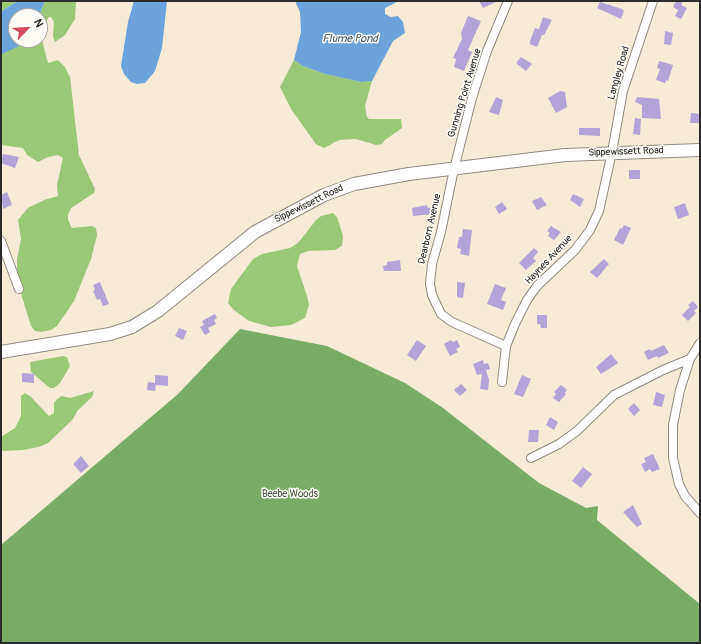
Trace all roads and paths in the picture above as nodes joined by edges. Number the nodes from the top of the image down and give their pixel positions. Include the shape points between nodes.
1 (508, 1) edge
2 (653, 1) edge
3 (700, 150) edge
4 (612, 152) junction
5 (454, 169) junction
6 (1, 241) edge
7 (19, 289) dead end
8 (700, 343) edge
9 (506, 346) junction
10 (1, 352) edge
11 (690, 359) junction
12 (502, 382) dead end
13 (531, 458) dead end
14 (700, 513) edge

1 - 5 street, Gunning Point Avenue via 478,78
2 - 4 street, Langley Road via 623,91
3 - 4 main road, Sippewissett Road
4 - 5 main road, Sippewissett Road via 565,155
4 - 9 street, Haynes Avenue via 599,211 590,230 534,291
5 - 9 street, Dearborn Avenue via 432,264 432,295 441,314 452,322
5 - 10 main road, Sippewissett Road via 369,180 324,195 255,232 158,311 132,327 110,334
6 - 7 street
8 - 11 street
9 - 12 street, Haynes Avenue
11 - 13 street via 614,396 559,444
11 - 14 street via 673,425 673,458 679,484 685,496

